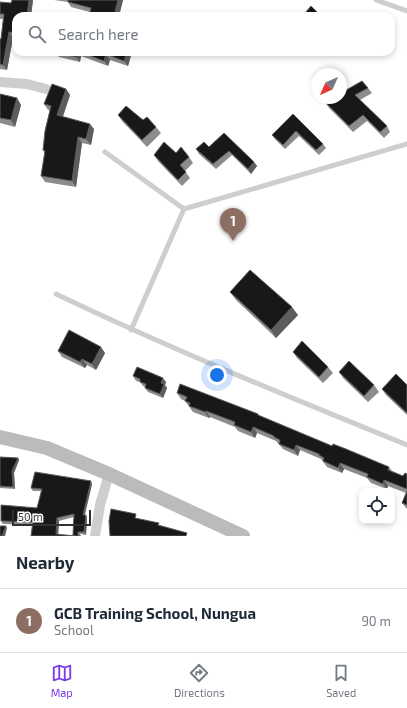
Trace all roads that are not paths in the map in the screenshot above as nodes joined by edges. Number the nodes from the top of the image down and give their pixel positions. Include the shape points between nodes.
1 (376, 0) edge
2 (407, 11) edge
3 (0, 82) edge
4 (46, 89) dead end
5 (407, 144) edge
6 (105, 152) dead end
7 (184, 209) junction
8 (56, 294) dead end
9 (131, 330) junction
10 (0, 437) edge
11 (407, 445) edge
12 (109, 474) junction
13 (95, 536) edge
14 (243, 536) edge

1 - 2 lane
3 - 4 street via 27,84
5 - 7 lane
6 - 7 lane
7 - 9 lane
8 - 9 lane
9 - 11 lane
10 - 12 street via 47,448
12 - 13 street
12 - 14 street

